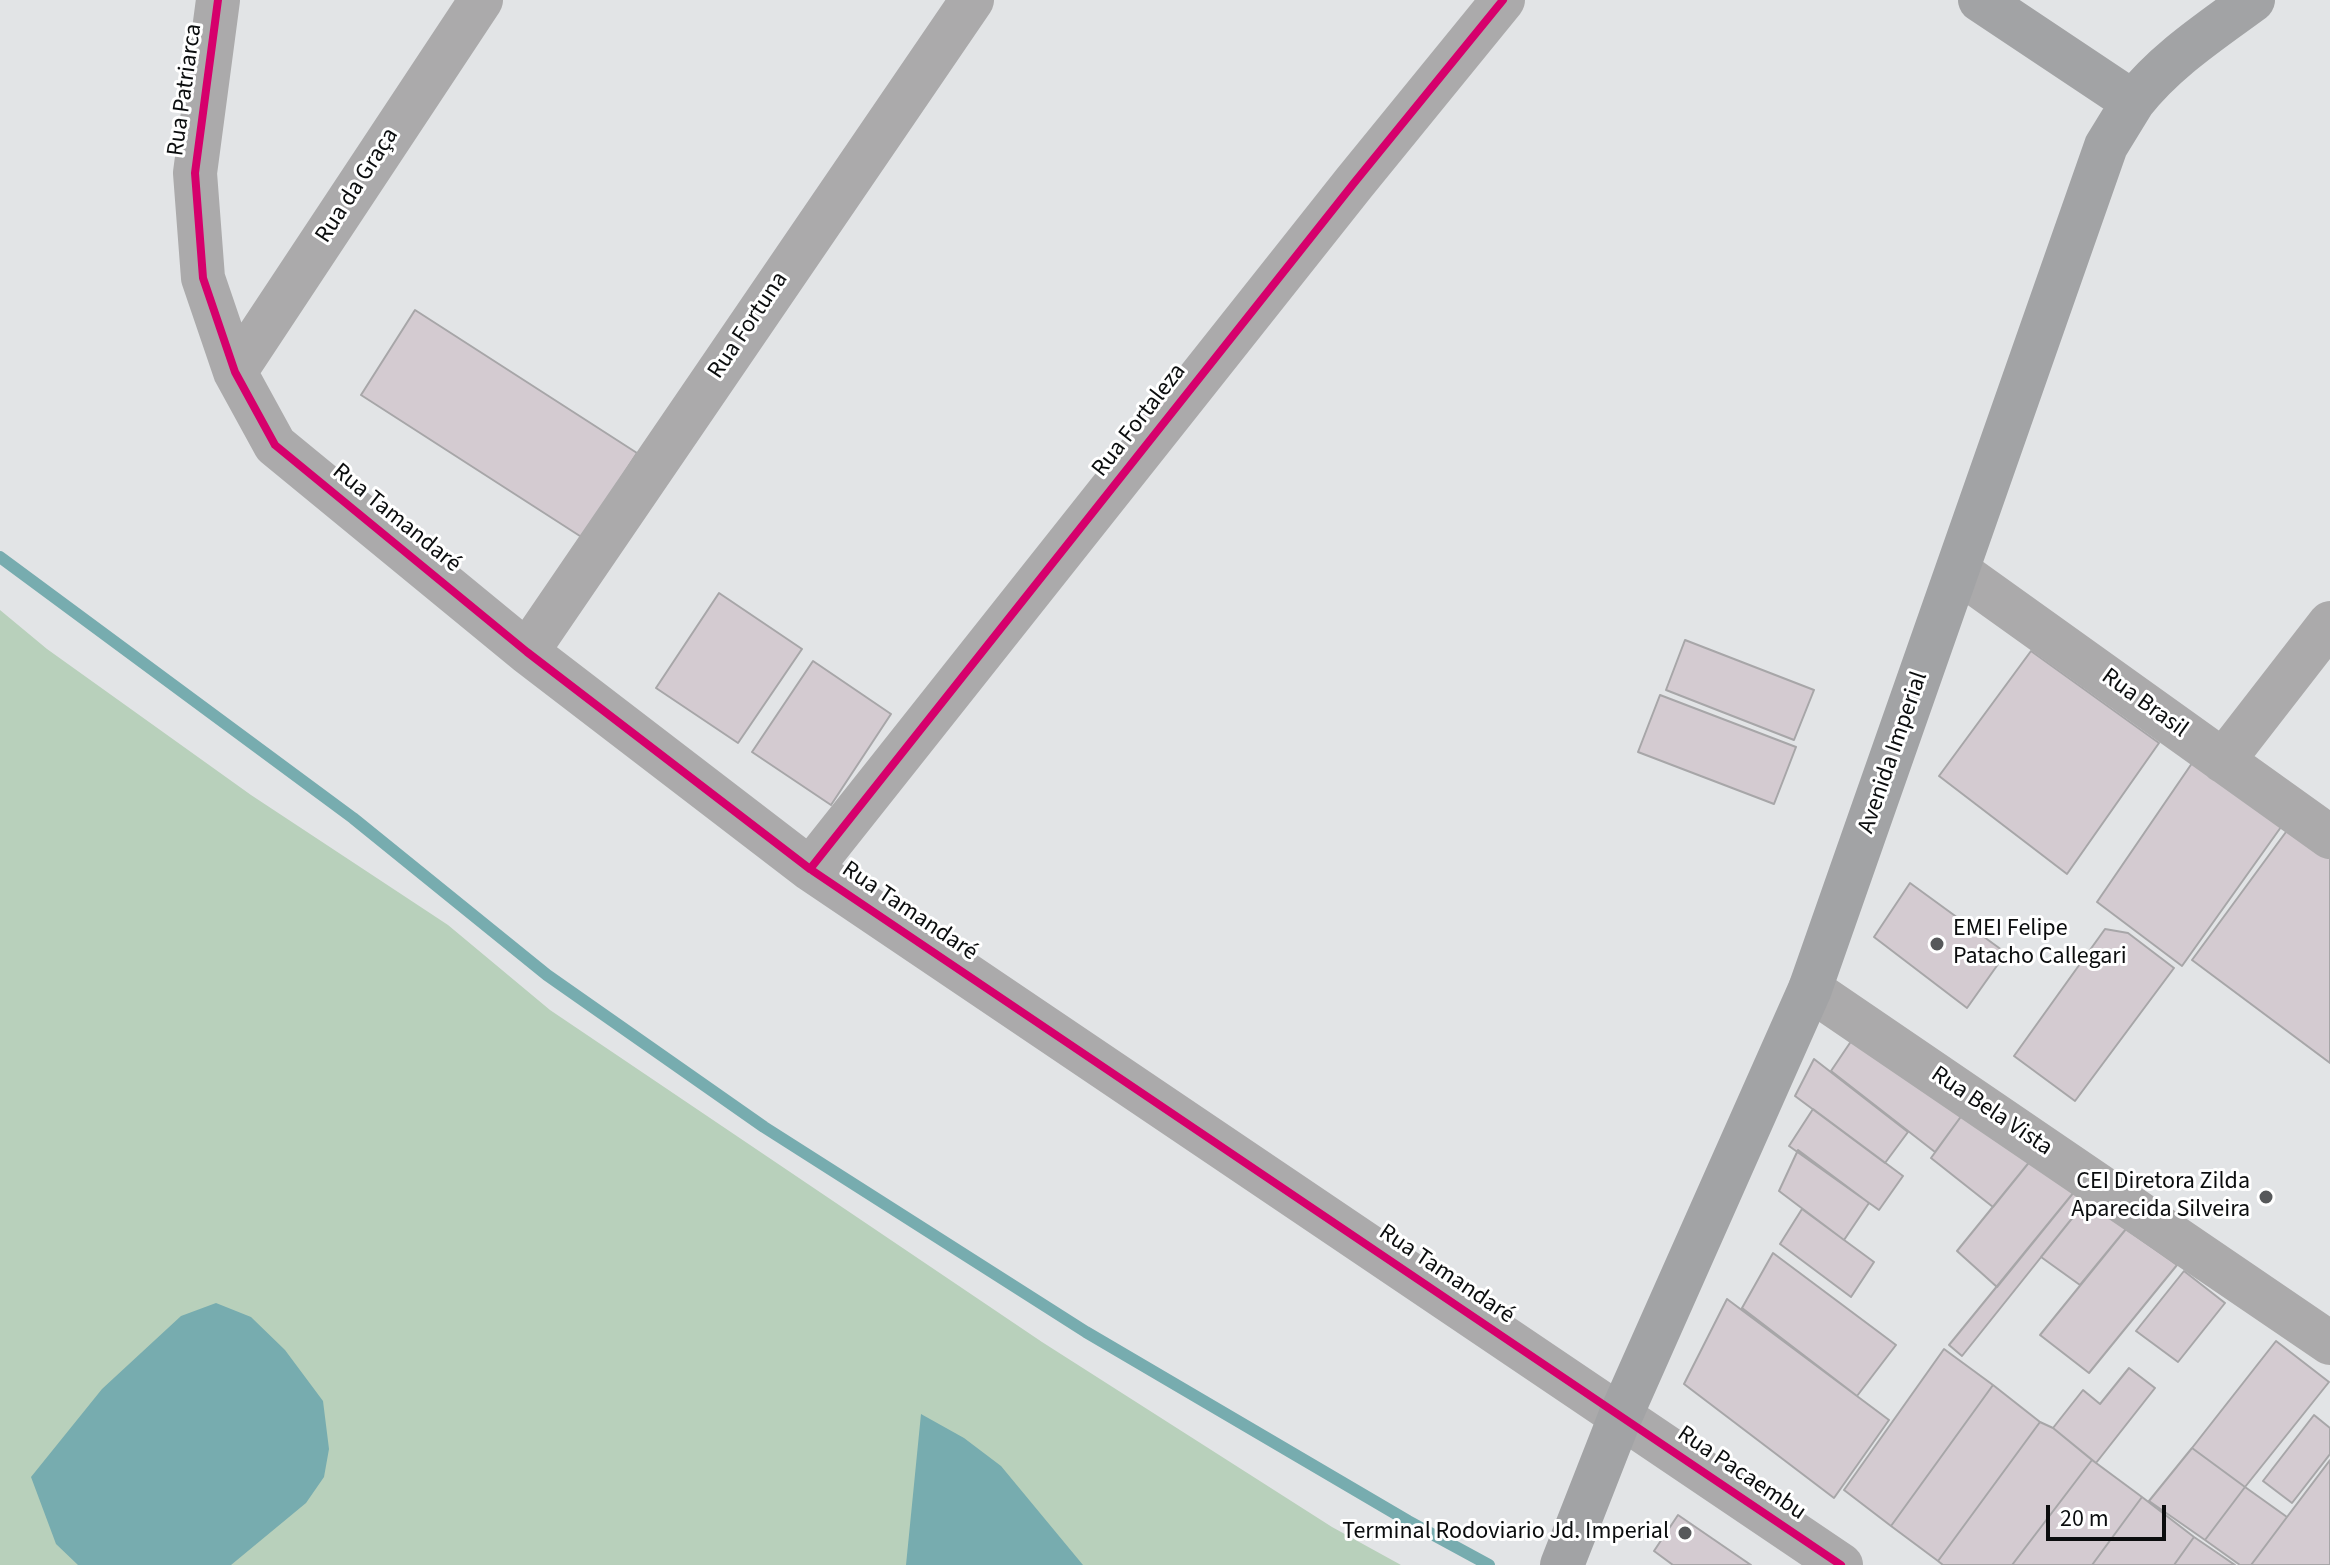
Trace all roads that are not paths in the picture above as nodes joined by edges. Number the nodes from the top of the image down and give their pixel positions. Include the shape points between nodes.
1 (218, 0) edge
2 (481, 0) edge
3 (972, 0) edge
4 (1503, 0) edge
5 (1980, 0) edge
6 (2253, 0) edge
7 (2133, 102) junction
8 (235, 372) junction
9 (1958, 571) junction
10 (2330, 623) edge
11 (527, 652) junction
12 (2223, 761) junction
13 (2330, 837) edge
14 (810, 869) junction
15 (1810, 989) junction
16 (2330, 1343) edge
17 (1620, 1417) junction
18 (1833, 1563) edge
19 (1562, 1565) edge

1 - 8 street, Rua Patriarca via 195,173 203,278
2 - 8 street, Rua da Graça
3 - 11 street, Rua Fortuna
4 - 14 street, Rua Fortaleza
5 - 7 main road
6 - 7 main road, Avenida Imperial via 2181,53
7 - 9 main road, Avenida Imperial via 2106,146
8 - 11 street, Rua Tamandaré via 275,445
9 - 12 street, Rua Brasil
9 - 15 main road, Avenida Imperial
10 - 12 street
11 - 14 street, Rua Tamandaré
12 - 13 street, Rua Brasil
14 - 17 street, Rua Tamandaré
15 - 16 street, Rua Bela Vista
15 - 17 main road, Avenida Imperial
17 - 18 street, Rua Pacaembu
17 - 19 main road, Avenida Imperial

